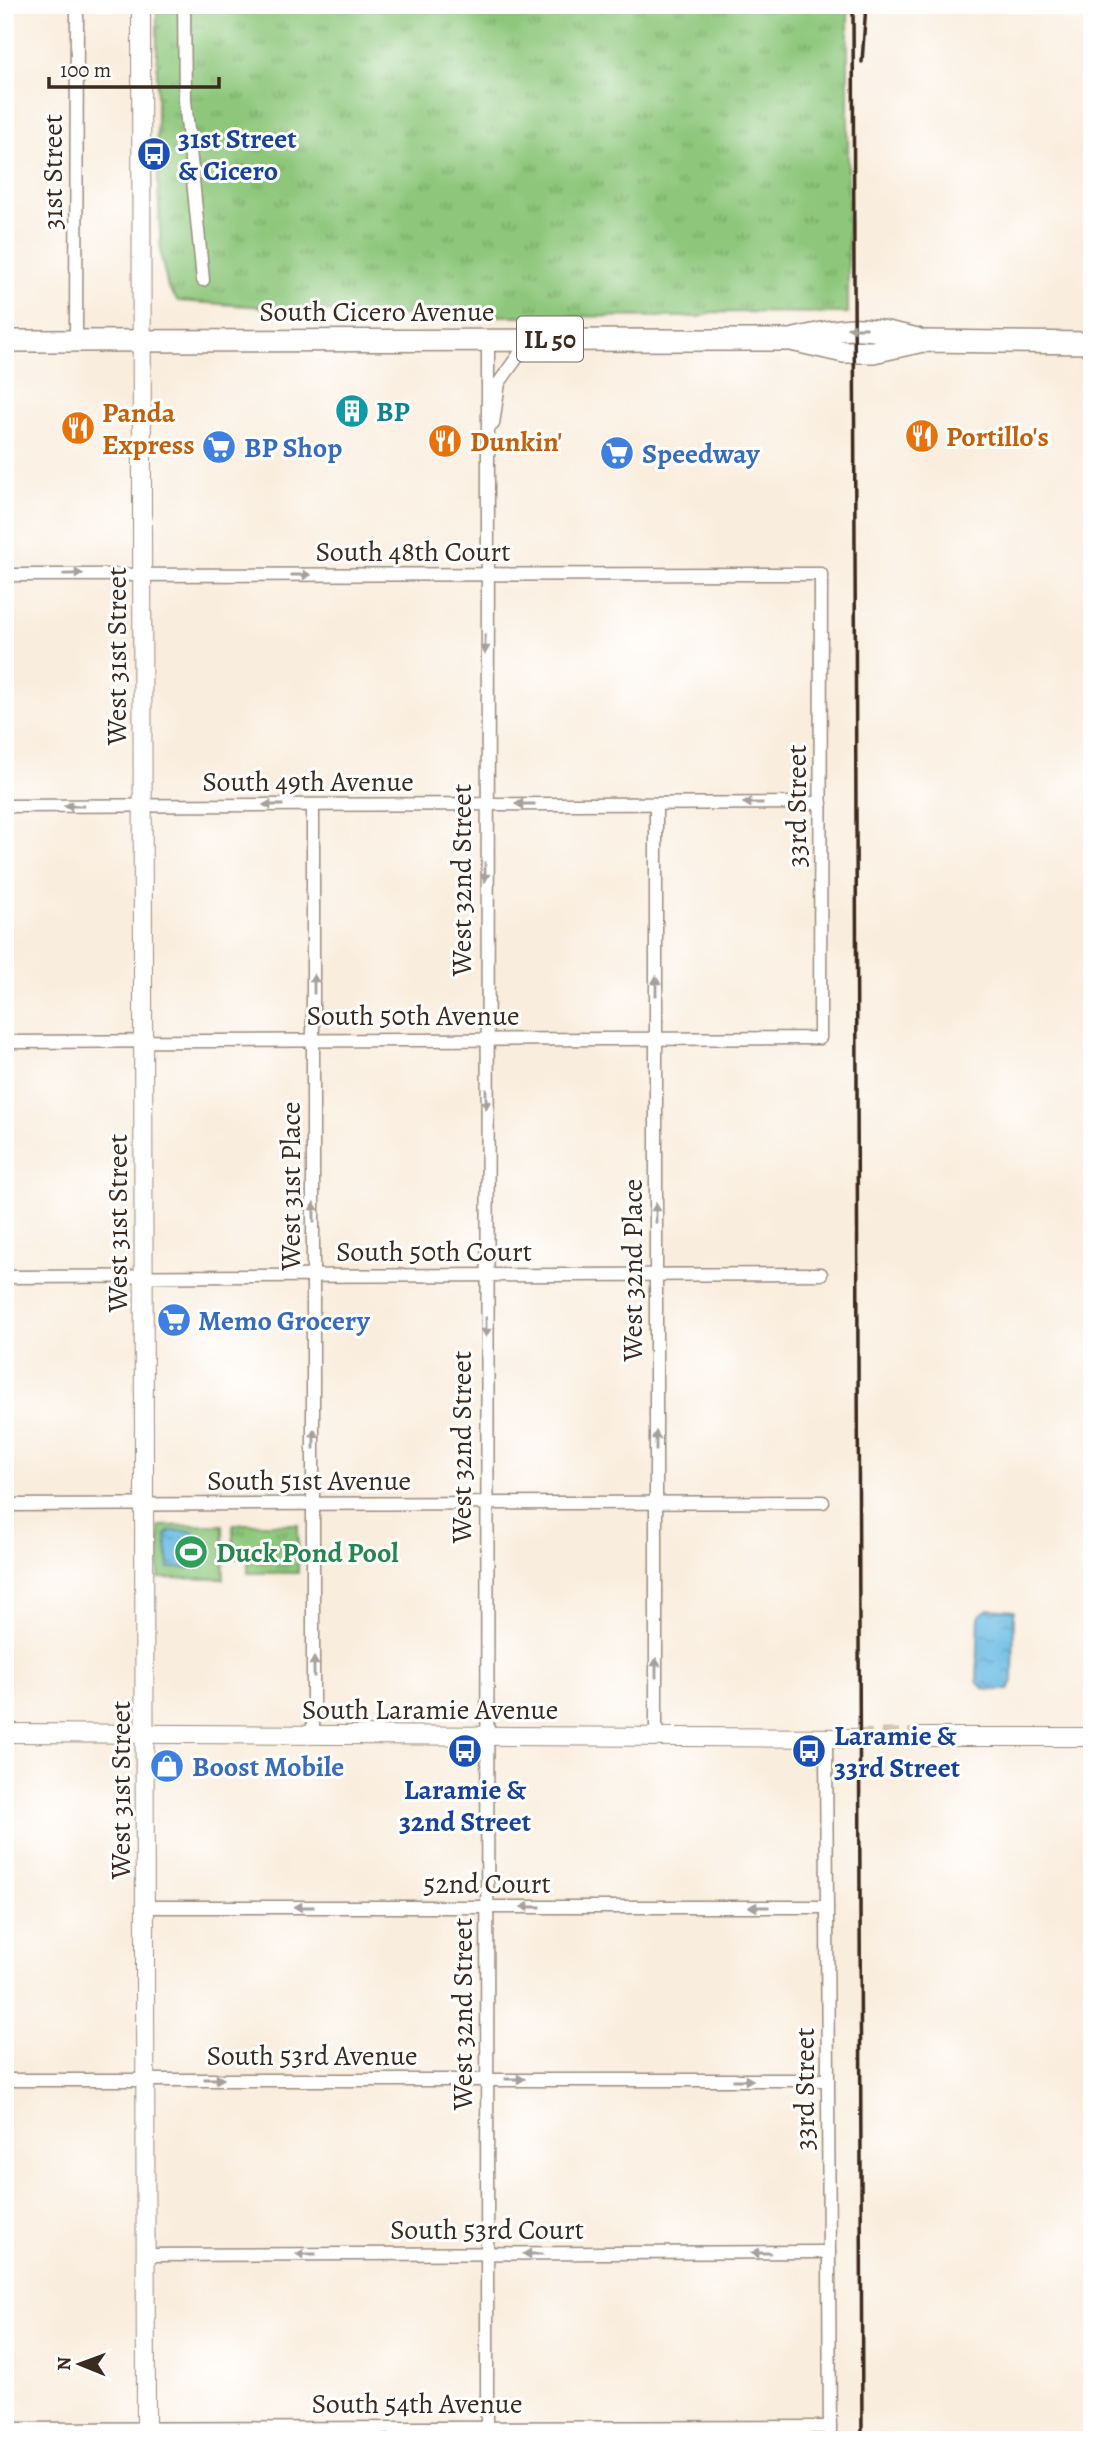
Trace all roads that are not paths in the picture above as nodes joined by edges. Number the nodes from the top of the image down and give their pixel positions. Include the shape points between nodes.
1 (77, 5) edge
2 (142, 5) edge
3 (184, 5) edge
4 (203, 280) dead end
5 (141, 339) junction
6 (488, 339) junction
7 (530, 339) junction
8 (76, 340) junction
9 (5, 341) edge
10 (1092, 343) edge
11 (486, 455) junction
12 (142, 573) junction
13 (821, 574) joint
14 (5, 575) edge
15 (485, 576) junction
16 (821, 803) junction
17 (485, 804) junction
18 (656, 804) junction
19 (313, 805) junction
20 (5, 806) edge
21 (142, 806) junction
22 (820, 1038) joint
23 (656, 1039) junction
24 (315, 1040) junction
25 (486, 1040) junction
26 (142, 1041) junction
27 (5, 1042) edge
28 (656, 1274) junction
29 (821, 1274) dead end
30 (486, 1275) junction
31 (143, 1276) junction
32 (314, 1276) junction
33 (5, 1277) edge
34 (823, 1502) dead end
35 (486, 1503) junction
36 (656, 1503) junction
37 (315, 1504) junction
38 (5, 1505) edge
39 (144, 1505) junction
40 (5, 1733) edge
41 (146, 1734) junction
42 (313, 1735) junction
43 (486, 1736) junction
44 (656, 1737) junction
45 (920, 1737) tunnel mouth
46 (1092, 1737) edge
47 (826, 1738) junction
48 (854, 1738) tunnel mouth
49 (146, 1907) junction
50 (486, 1907) junction
51 (827, 1907) junction
52 (146, 2079) junction
53 (487, 2079) junction
54 (5, 2080) edge
55 (828, 2080) junction
56 (829, 2252) junction
57 (487, 2254) junction
58 (146, 2255) junction
59 (5, 2428) edge
60 (830, 2433) edge
61 (146, 2434) edge
62 (487, 2434) edge

1 - 8 street, 31st Street
2 - 5 main road, West 31st Street
3 - 4 street via 185,100
5 - 6 main road, South Cicero Avenue / IL 50
5 - 8 main road, South Cicero Avenue / IL 50
5 - 12 main road, West 31st Street
6 - 7 main road, South Cicero Avenue / IL 50
6 - 11 street, West 32nd Street
7 - 10 main road, South Cicero Avenue / IL 50 via 790,340 843,328 873,328 923,341
7 - 11 street, West 32nd Street via 499,383
8 - 9 main road, South Cicero Avenue / IL 50
11 - 15 street, West 32nd Street
14 -> 12 street, South 48th Court
12 -> 15 street, South 48th Court
12 - 21 main road, West 31st Street
13 - 15 street, South 48th Court
13 - 16 street, 33rd Street
15 -> 17 street, West 32nd Street
16 -> 18 street, South 49th Avenue
16 - 22 street, 33rd Street
18 -> 17 street, South 49th Avenue
17 - 19 street, South 49th Avenue
17 -> 25 street, West 32nd Street
23 -> 18 street, West 32nd Place
19 -> 21 street, South 49th Avenue
24 -> 19 street, West 31st Place
21 -> 20 street, South 49th Avenue
21 - 26 main road, West 31st Street
22 - 23 street, South 50th Avenue
23 - 25 street, South 50th Avenue
28 -> 23 street, West 32nd Place
24 - 25 street, South 50th Avenue
24 - 26 street, South 50th Avenue
32 -> 24 street, West 31st Place
25 -> 30 street, West 32nd Street
26 - 27 street, South 50th Avenue
26 - 31 main road, West 31st Street
28 - 29 street, South 50th Court
28 - 30 street, South 50th Court
36 -> 28 street, West 32nd Place
30 - 32 street, South 50th Court
30 -> 35 street, West 32nd Street
31 - 32 street, South 50th Court
31 - 33 street, South 50th Court
31 - 39 main road, West 31st Street
37 -> 32 street, West 31st Place
34 - 36 street, South 51st Avenue
35 - 36 street, South 51st Avenue
35 - 37 street, South 51st Avenue
35 - 43 street, West 32nd Street
44 -> 36 street, West 32nd Place
37 - 39 street, South 51st Avenue
42 -> 37 street, West 31st Place
38 - 39 street, South 51st Avenue
39 - 41 main road, West 31st Street
40 - 41 main road, South Laramie Avenue
41 - 42 main road, South Laramie Avenue
41 - 49 main road, West 31st Street
42 - 43 main road, South Laramie Avenue
43 - 44 main road, South Laramie Avenue
43 - 50 street, West 32nd Street
44 - 47 main road, South Laramie Avenue
45 - 46 main road
47 - 48 main road, South Laramie Avenue
47 - 51 street, 33rd Street
50 -> 49 street, 52nd Court
49 - 52 main road, West 31st Street
51 -> 50 street, 52nd Court
50 - 53 street, West 32nd Street
51 - 55 street, 33rd Street
52 -> 53 street, South 53rd Avenue
52 - 54 street, South 53rd Avenue
52 - 58 main road, West 31st Street
53 -> 55 street, South 53rd Avenue
53 - 57 street, West 32nd Street
55 - 56 street, 33rd Street
56 -> 57 street, South 53rd Court
56 - 60 street, 33rd Street
57 -> 58 street, South 53rd Court
57 - 62 street, West 32nd Street
58 - 61 main road, West 31st Street
59 - 61 street, South 54th Avenue
60 - 62 street, South 54th Avenue
61 - 62 street, South 54th Avenue

